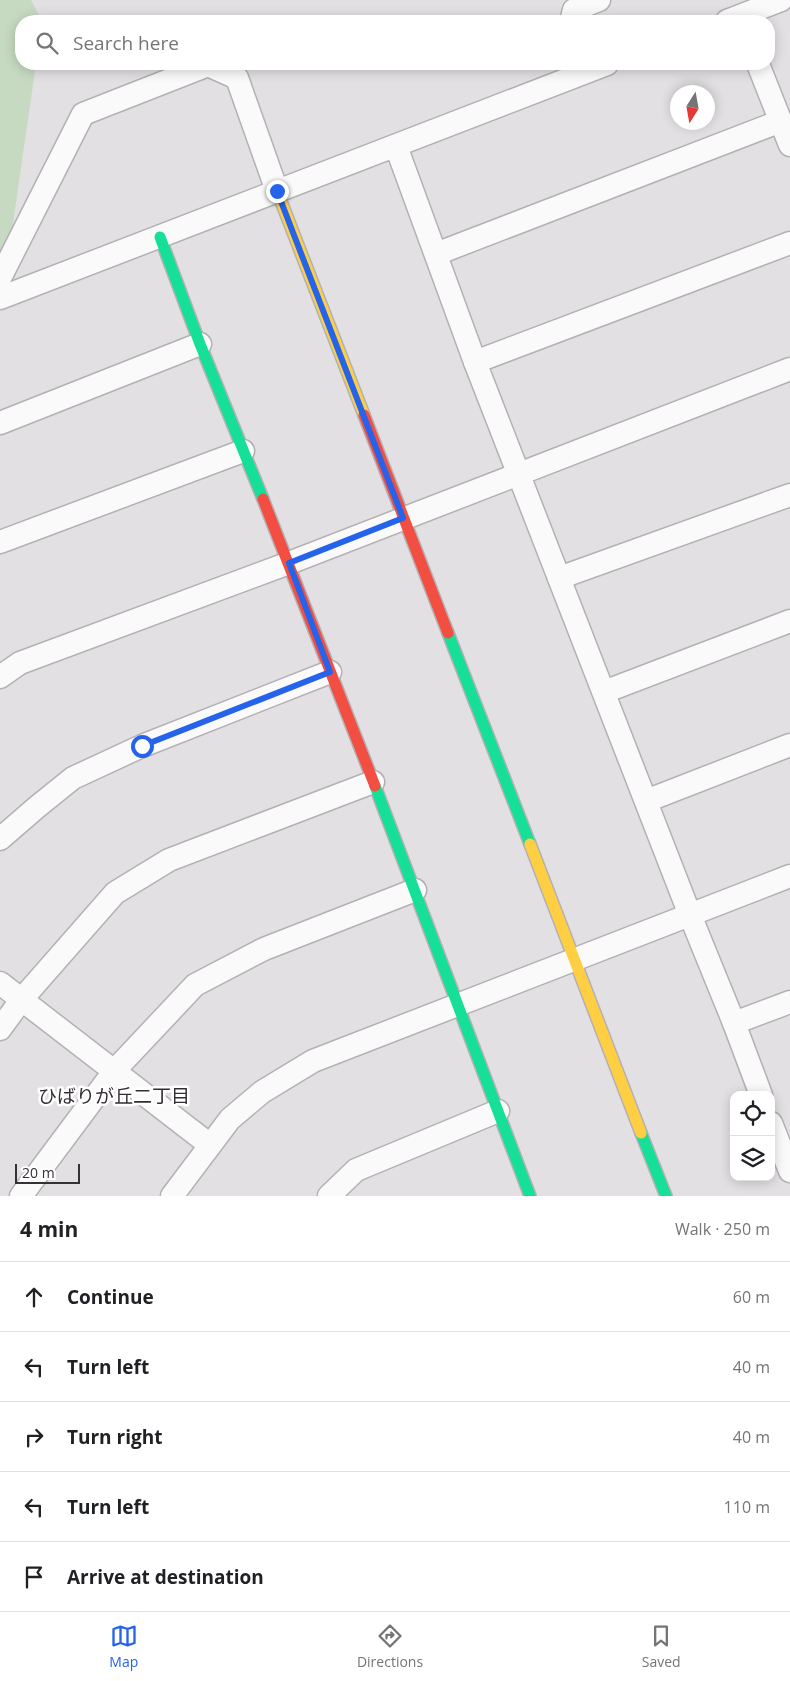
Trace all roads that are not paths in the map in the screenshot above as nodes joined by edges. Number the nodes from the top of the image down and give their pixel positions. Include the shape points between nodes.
1 (600, 0) edge
2 (781, 0) edge
3 (573, 15) edge
4 (747, 15) edge
5 (195, 70) edge
6 (219, 70) edge
7 (586, 70) edge
8 (760, 70) edge
9 (781, 120) junction
10 (790, 145) edge
11 (396, 146) junction
12 (277, 191) junction
13 (160, 237) junction
14 (790, 243) edge
15 (436, 254) junction
16 (0, 278) edge
17 (0, 298) edge
18 (200, 344) junction
19 (475, 362) junction
20 (790, 369) edge
21 (0, 423) edge
22 (243, 451) junction
23 (519, 474) junction
24 (790, 495) edge
25 (403, 518) junction
26 (0, 542) edge
27 (289, 563) junction
28 (559, 578) junction
29 (790, 620) edge
30 (330, 672) junction
31 (0, 677) edge
32 (604, 692) junction
33 (790, 745) edge
34 (373, 782) junction
35 (646, 801) junction
36 (0, 840) edge
37 (790, 876) edge
38 (415, 890) junction
39 (690, 915) junction
40 (575, 960) junction
41 (0, 983) edge
42 (22, 999) junction
43 (790, 1002) edge
44 (459, 1005) junction
45 (734, 1023) junction
46 (0, 1029) edge
47 (115, 1070) junction
48 (760, 1091) edge
49 (498, 1111) junction
50 (779, 1127) edge
51 (210, 1145) junction
52 (790, 1171) edge
53 (21, 1196) edge
54 (172, 1196) edge
55 (329, 1196) edge
56 (530, 1196) edge
57 (666, 1196) edge

1 - 3 street via 574,10
2 - 4 street
5 - 16 street via 83,114
6 - 12 street via 237,78
7 - 11 street
8 - 9 street
9 - 10 street
9 - 15 street
11 - 12 street
11 - 15 street
12 - 13 street
12 - 25 street
13 - 17 street
13 - 18 street
14 - 19 street
15 - 19 street
18 - 21 street
18 - 22 street
19 - 23 street
20 - 23 street
22 - 26 street
22 - 27 street
23 - 25 street
23 - 28 street
24 - 28 street
25 - 27 street
25 - 40 street
27 - 30 street
27 - 31 street via 20,663
28 - 32 street
29 - 32 street
30 - 34 street
30 - 36 street via 142,746 73,778
32 - 35 street
33 - 35 street
34 - 38 street
34 - 42 street via 169,860 115,893
35 - 39 street
37 - 39 street
38 - 44 street
38 - 47 street via 264,949 195,985
39 - 40 street
39 - 45 street
40 - 44 street
40 - 57 street
41 - 42 street
42 - 46 street
42 - 47 street
43 - 45 street
44 - 49 street
44 - 51 street via 313,1061 262,1092 230,1119
45 - 48 street
47 - 51 street
47 - 53 street
49 - 55 street via 356,1170
49 - 56 street
50 - 52 street
51 - 54 street

